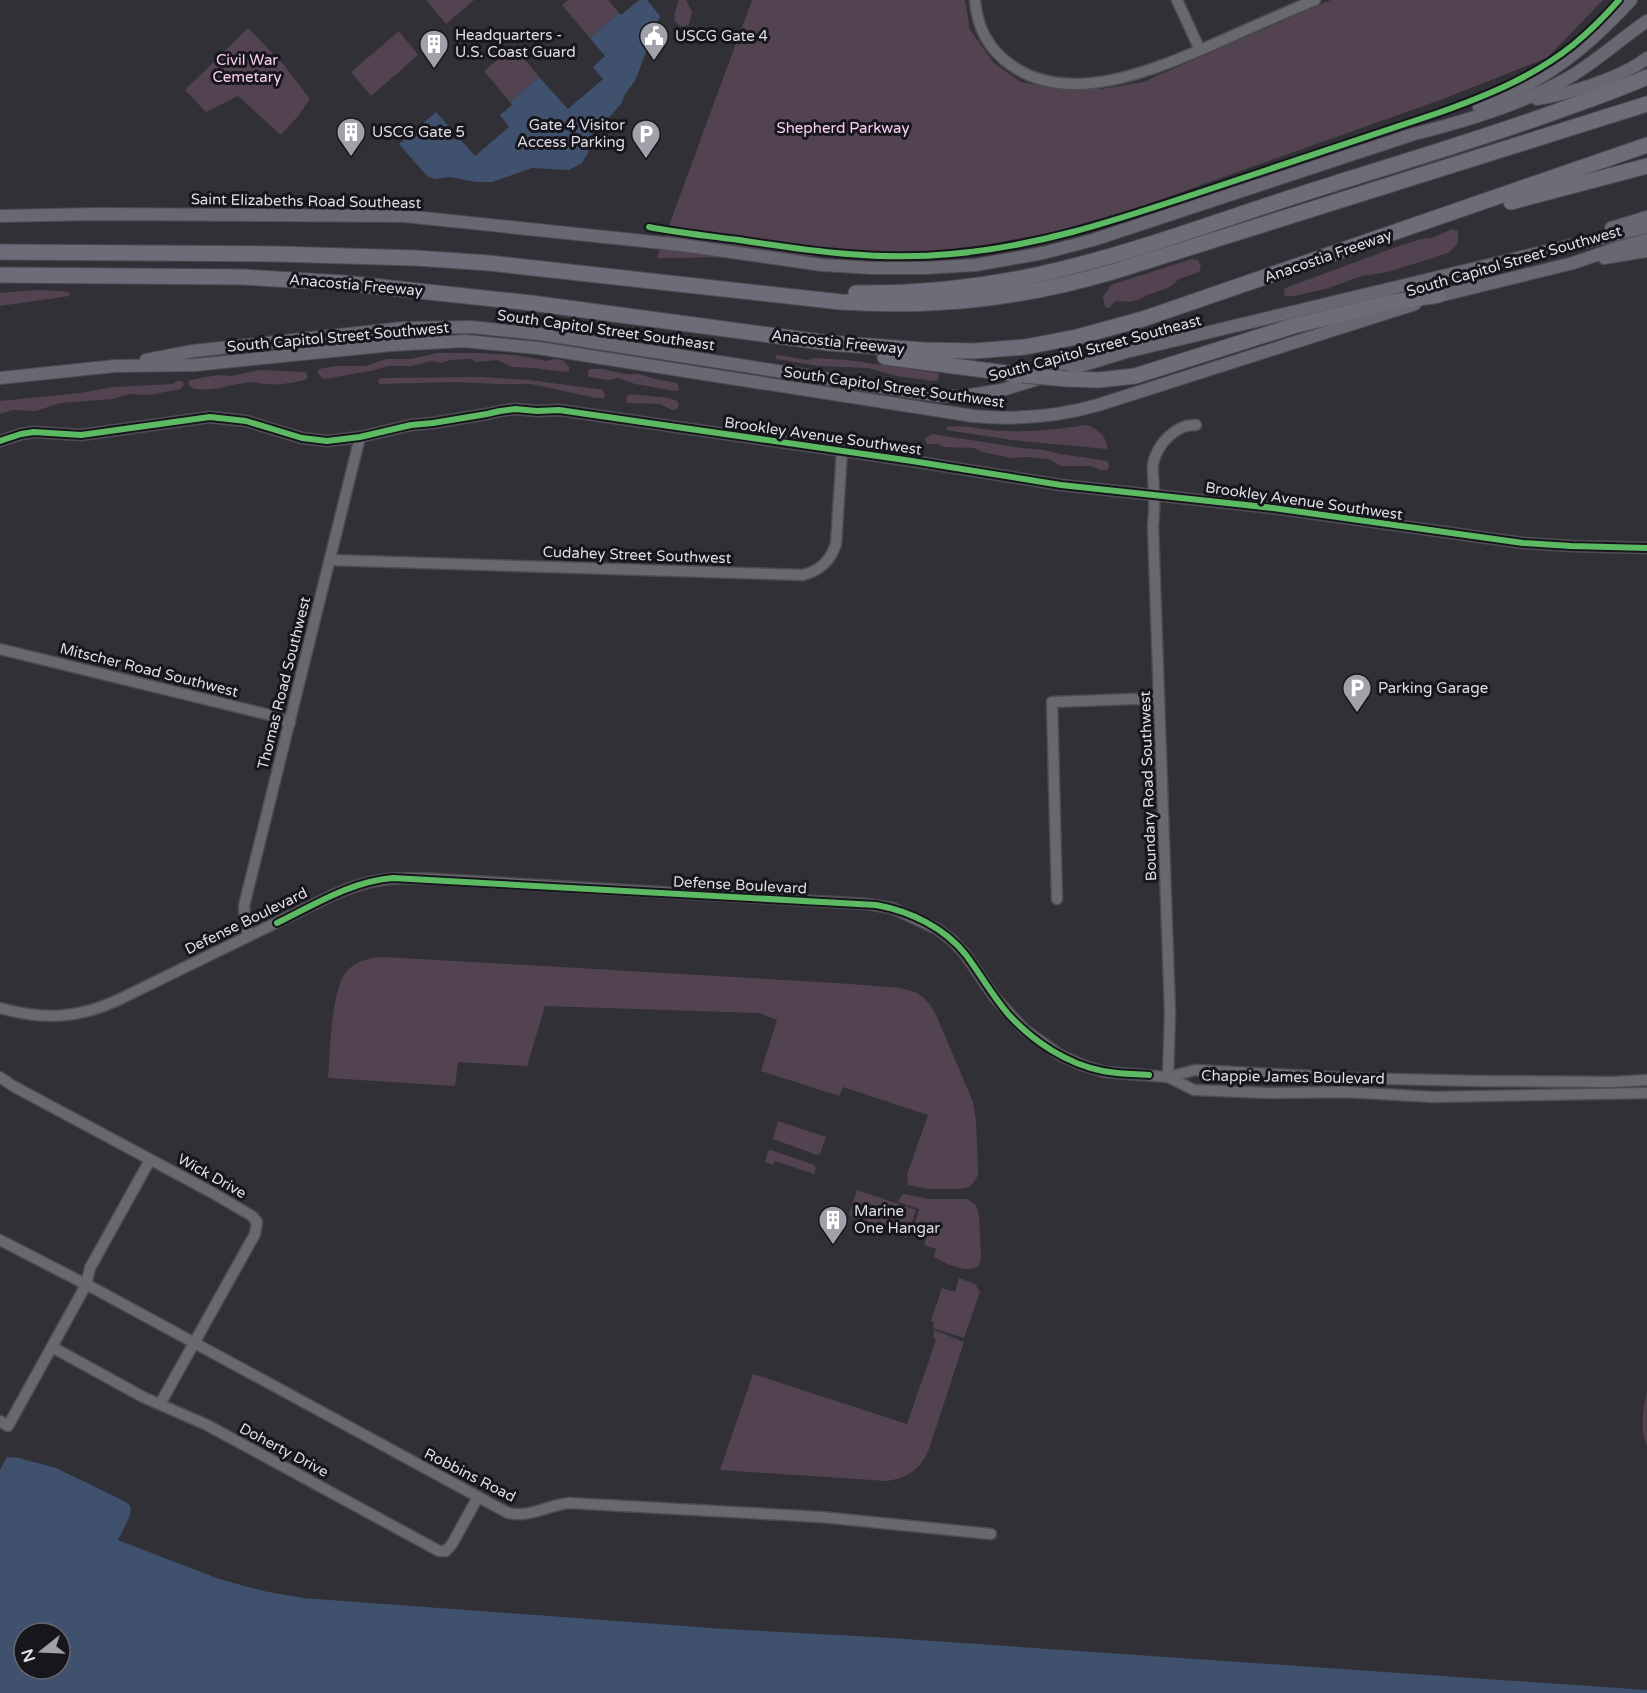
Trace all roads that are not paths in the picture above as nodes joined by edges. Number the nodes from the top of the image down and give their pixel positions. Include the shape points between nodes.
1 (975, 0) edge
2 (1177, 0) edge
3 (1315, 0) edge
4 (1631, 0) edge
5 (1647, 21) edge
6 (1200, 50) junction
7 (1647, 58) edge
8 (1647, 77) edge
9 (1647, 88) edge
10 (1512, 103) junction
11 (1647, 104) edge
12 (1528, 123) junction
13 (1414, 134) junction
14 (1647, 146) edge
15 (1647, 166) edge
16 (0, 216) edge
17 (1647, 217) edge
18 (1647, 227) edge
19 (1401, 231) junction
20 (1647, 240) edge
21 (1546, 251) junction
22 (1647, 251) edge
23 (0, 252) edge
24 (1573, 263) junction
25 (0, 275) edge
26 (718, 287) junction
27 (1438, 295) junction
28 (481, 298) junction
29 (115, 366) junction
30 (0, 378) edge
31 (1196, 425) dead end
32 (360, 437) junction
33 (0, 441) edge
34 (842, 451) junction
35 (1155, 494) junction
36 (1647, 548) edge
37 (330, 560) junction
38 (0, 649) edge
39 (1160, 698) junction
40 (290, 723) junction
41 (1058, 899) dead end
42 (249, 936) junction
43 (0, 1008) edge
44 (0, 1077) edge
45 (1168, 1077) junction
46 (1647, 1080) edge
47 (1647, 1093) edge
48 (150, 1160) junction
49 (0, 1240) edge
50 (86, 1284) junction
51 (195, 1343) junction
52 (52, 1347) junction
53 (160, 1404) junction
54 (0, 1421) edge
55 (477, 1497) junction
56 (991, 1534) dead end

1 - 6 street via 980,27 995,51 1015,68 1038,79 1063,83 1110,80
2 - 6 street
3 - 6 street
4 - 13 main road via 1589,42 1553,70 1504,96
5 - 10 main road via 1575,75
7 - 10 main road via 1604,81 1546,98
8 - 12 highway
9 - 12 highway
10 - 13 main road
11 - 26 highway, Anacostia Freeway via 1128,268 1035,291 968,301 892,304 768,295
12 - 26 highway via 1146,245 1014,279 876,293
13 - 16 main road, Saint Elizabeths Road Southeast via 1093,240 992,262 925,268 822,265 647,241 387,215
14 - 19 highway, Anacostia Freeway
15 - 19 highway
17 - 21 main road
18 - 21 main road, South Capitol Street Southeast
19 - 28 highway, Anacostia Freeway via 1127,324 1009,349 923,350 846,344
20 - 24 main road, South Capitol Street Southwest
21 - 29 main road, South Capitol Street Southeast via 1126,351 1002,390 964,396 919,393 540,333 471,327 403,328 193,351
22 - 24 main road
23 - 26 highway, Anacostia Freeway via 394,257
24 - 27 main road, South Capitol Street Southwest
25 - 28 highway, Anacostia Freeway via 276,278
27 - 28 highway, bridge via 1293,326 1160,369 1099,380 1022,375 531,310
27 - 29 main road, South Capitol Street Southwest via 1098,405 1027,418 973,416 482,342 411,343 195,365
29 - 30 main road
31 - 35 street, Boundary Road Southwest via 1181,428 1161,444 1153,463
32 - 33 street, Brookley Avenue Southwest via 327,441 302,438 246,421 210,417 81,435 34,432
32 - 34 street, Brookley Avenue Southwest via 500,411 559,410
32 - 37 street, Thomas Road Southwest
34 - 35 street, Brookley Avenue Southwest via 1061,485
34 - 37 street, Cudahey Street Southwest via 836,544 825,564 802,575
35 - 36 street, Brookley Avenue Southwest via 1523,543
35 - 39 street, Boundary Road Southwest
37 - 40 street, Thomas Road Southwest
38 - 40 street, Mitscher Road Southwest
39 - 41 street via 1052,702
39 - 45 street, Boundary Road Southwest via 1170,1013
40 - 42 street, Thomas Road Southwest via 244,906
42 - 43 street, Defense Boulevard via 83,1013 43,1016
42 - 45 street, Defense Boulevard via 342,891 393,878 876,905 904,912 945,934 965,954 1009,1014 1060,1054 1105,1072
44 - 48 street, Wick Drive
45 - 46 street, Chappie James Boulevard via 1195,1070 1458,1081
45 - 47 street, Chappie James Boulevard via 1194,1090 1270,1093 1433,1097
48 - 50 street via 90,1268
48 - 51 street, Wick Drive via 252,1215 257,1222 255,1234
49 - 50 street, Robbins Road
50 - 51 street, Robbins Road
50 - 52 street
51 - 53 street, Wick Drive
51 - 55 street, Robbins Road
52 - 53 street, Doherty Drive
52 - 54 street via 8,1426
53 - 55 street, Doherty Drive via 207,1425 443,1552 453,1542
55 - 56 street, Robbins Road via 508,1513 522,1515 569,1503 821,1517

